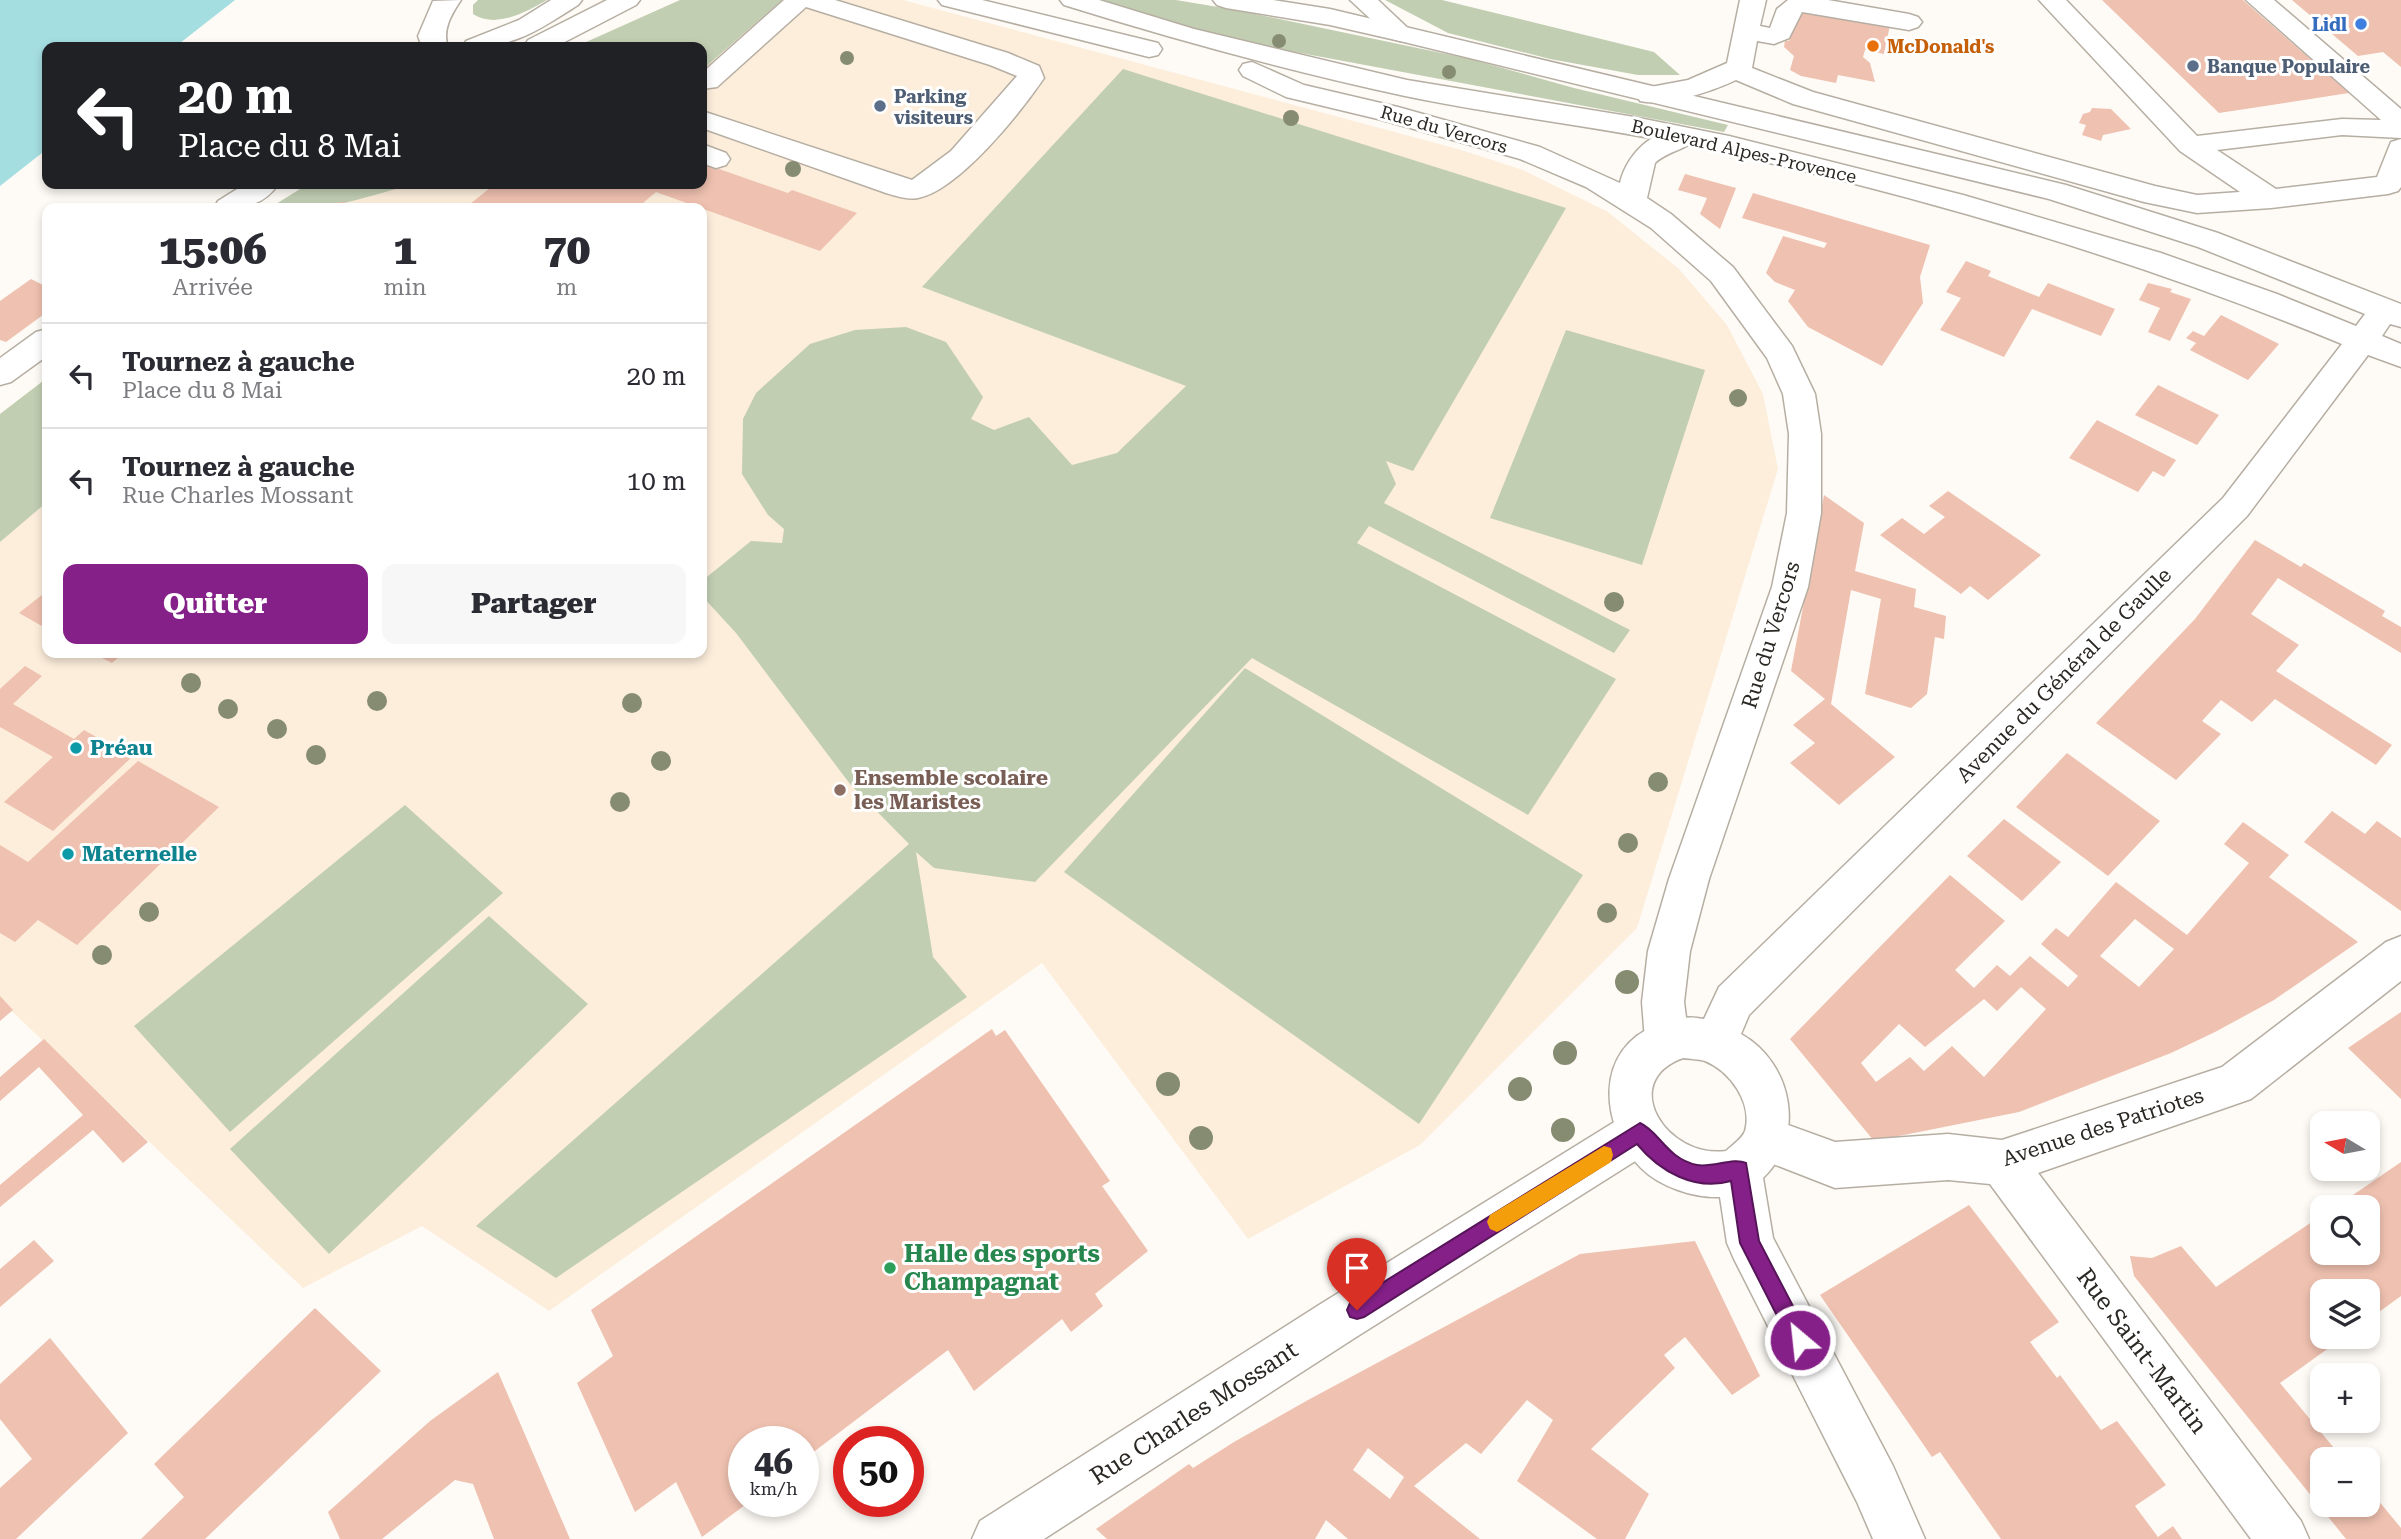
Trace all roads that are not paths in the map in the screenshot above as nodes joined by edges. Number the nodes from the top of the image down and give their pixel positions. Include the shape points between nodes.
1 (448, 0) edge
2 (569, 0) edge
3 (627, 0) edge
4 (799, 0) edge
5 (809, 0) edge
6 (951, 0) edge
7 (1073, 0) edge
8 (1226, 0) edge
9 (1269, 0) edge
10 (1753, 0) edge
11 (2052, 0) edge
12 (2259, 0) edge
13 (1332, 9) edge
14 (1362, 12) edge
15 (1909, 22) dead end
16 (1747, 32) junction
17 (433, 42) edge
18 (487, 42) edge
19 (545, 42) edge
20 (1252, 70) junction
21 (1742, 70) junction
22 (707, 81) edge
23 (1407, 88) junction
24 (1650, 95) junction
25 (707, 121) edge
26 (2401, 123) edge
27 (2401, 129) edge
28 (1685, 136) junction
29 (1832, 138) junction
30 (2190, 145) junction
31 (2401, 148) edge
32 (256, 189) edge
33 (2271, 199) junction
34 (1632, 202) junction
35 (236, 203) edge
36 (2396, 306) edge
37 (2361, 340) junction
38 (42, 344) edge
39 (2401, 356) edge
40 (0, 374) edge
41 (2396, 968) edge
42 (1667, 1040) junction
43 (1715, 1043) junction
44 (1640, 1132) junction
45 (1753, 1154) junction
46 (2002, 1163) junction
47 (999, 1539) edge
48 (1899, 1539) edge
49 (2283, 1539) edge

1 - 17 main road via 431,36
2 - 18 main road via 528,25
3 - 19 main road
4 - 22 main road
5 - 25 main road via 999,59 1030,72 1031,78 969,150 928,185 914,191
6 - 20 main road via 1172,55
7 - 23 main road, Boulevard Alpes-Provence via 1186,35
8 - 13 main road, Boulevard Alpes-Provence
9 - 13 main road
10 - 16 main road
11 - 30 main road
12 - 26 main road
13 - 14 main road, Boulevard Alpes-Provence
14 - 24 main road, Boulevard Alpes-Provence via 1401,33
15 - 16 main road via 1807,4 1789,9 1780,33 1774,36
16 - 21 main road
20 - 23 main road
20 - 34 main road, Rue du Vercors via 1295,91 1530,153
21 - 24 main road
21 - 29 main road via 1774,105
21 - 33 main road via 1803,98 2154,195 2197,204
23 - 28 main road, Boulevard Alpes-Provence
24 - 29 main road, Boulevard Alpes-Provence
27 - 30 main road via 2342,127
28 - 34 main road via 1642,157
28 - 37 main road, Boulevard Alpes-Provence via 2048,229 2240,292
29 - 36 main road, Boulevard Alpes-Provence via 2118,210
30 - 33 main road
31 - 33 main road via 2389,185
32 - 35 main road
34 - 42 main road, Rue du Vercors via 1661,221 1730,284 1781,354 1799,394 1805,434 1804,513 1790,587 1689,879 1669,951 1663,1002
36 - 37 main road, Avenue du Général de Gaulle
37 - 39 main road, Boulevard Alpes-Provence
37 - 43 main road, Avenue du Général de Gaulle via 2235,507 1734,1001
38 - 40 main road
41 - 46 main road, Avenue des Patriotes via 2235,1084
42 - 43 main road
42 - 44 main road via 1639,1060 1631,1076 1632,1114
43 - 45 main road via 1753,1073 1764,1094 1769,1117
44 - 45 main road via 1655,1151 1696,1174 1719,1175
44 - 47 main road, Rue Charles Mossant
45 - 46 main road, Avenue des Patriotes via 1835,1165 1948,1157
45 - 48 main road via 1750,1243
46 - 49 main road, Rue Saint-Martin

